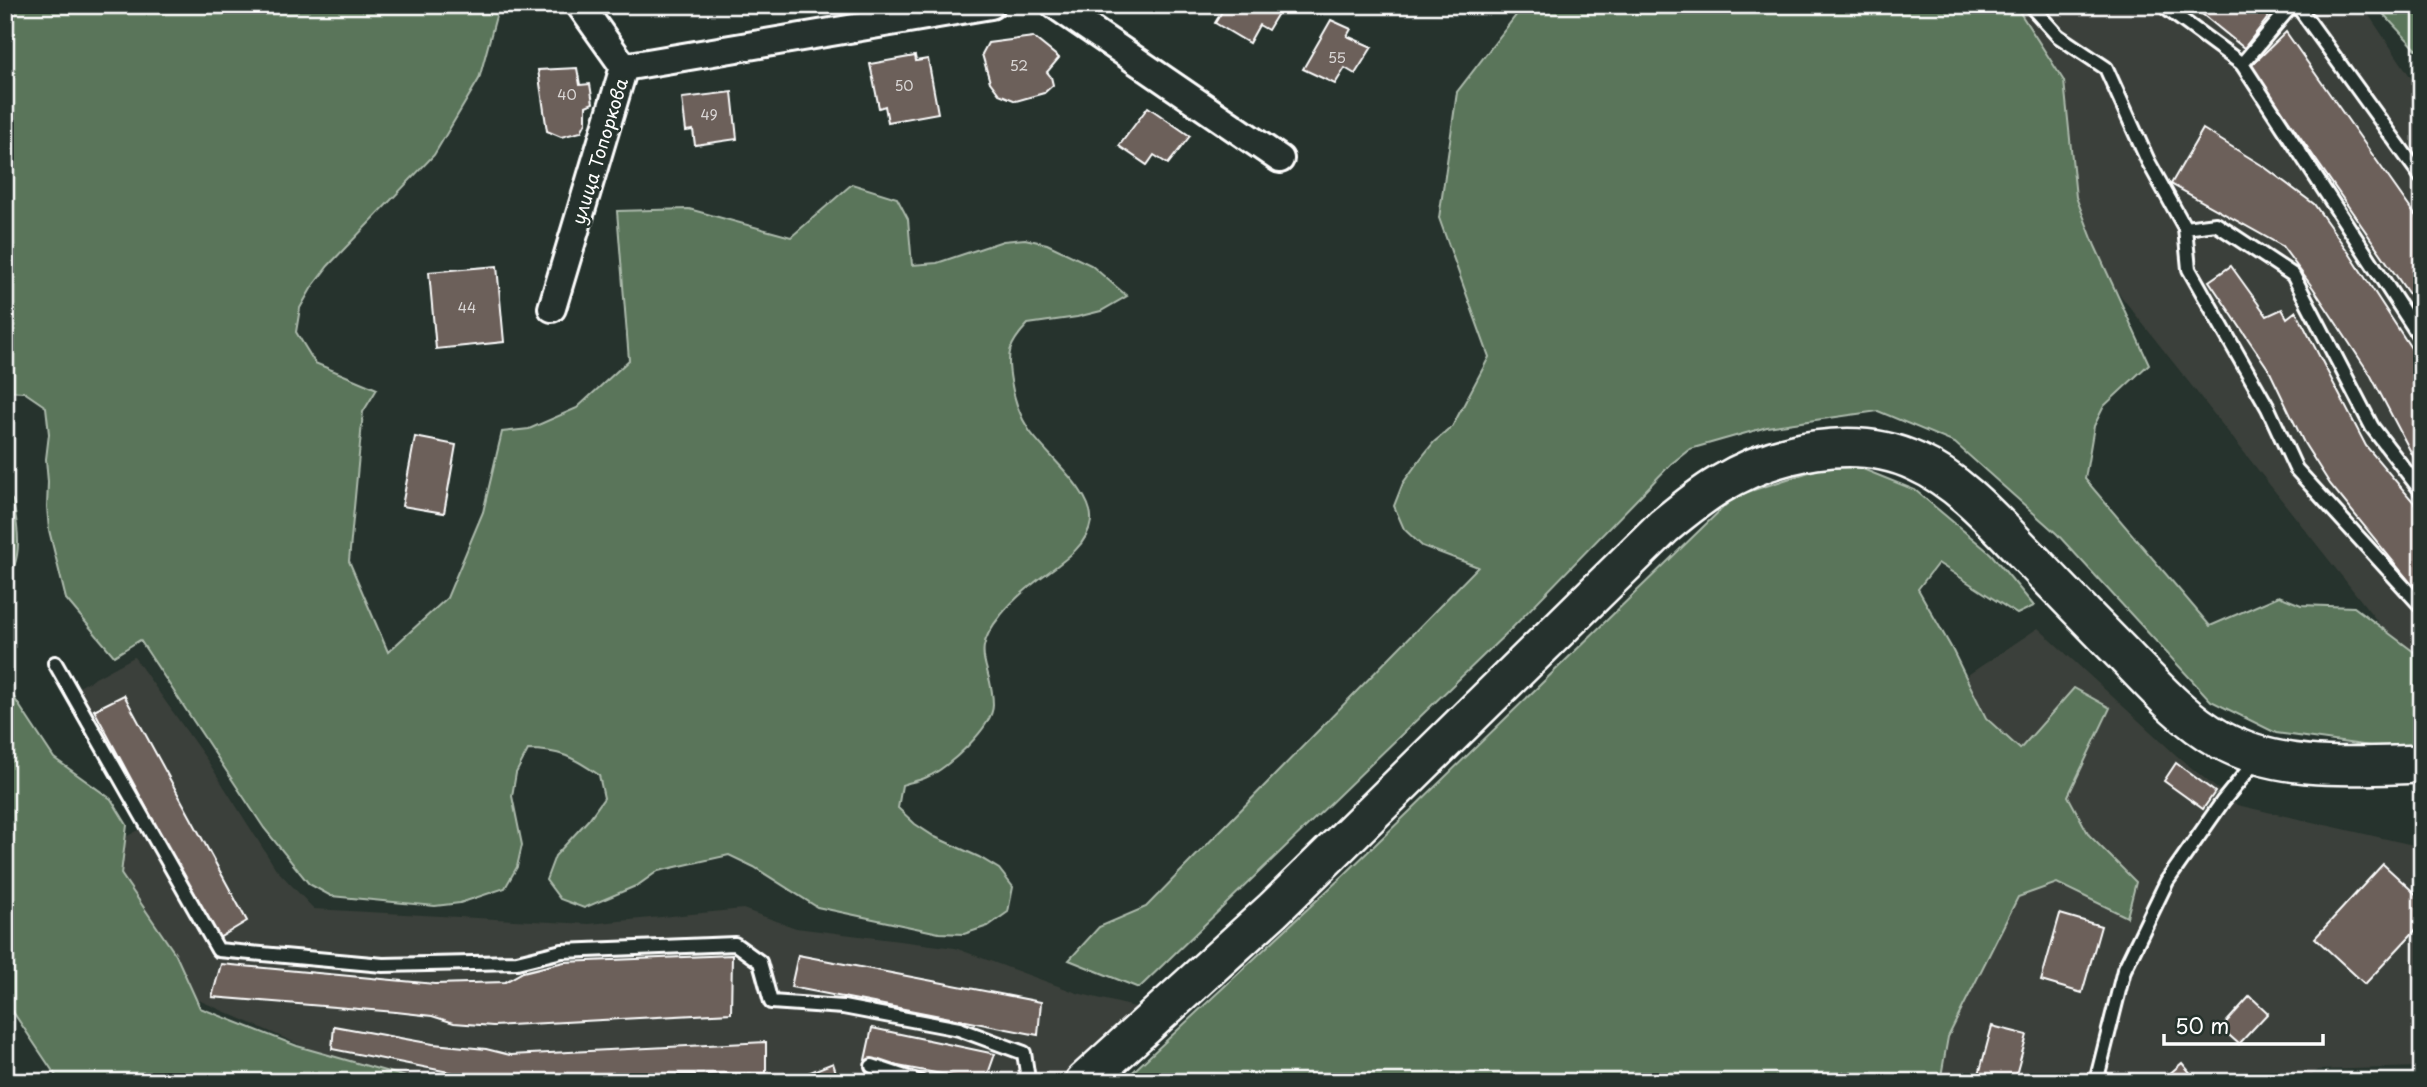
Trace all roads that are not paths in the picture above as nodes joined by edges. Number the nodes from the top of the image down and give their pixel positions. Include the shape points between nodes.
1 (580, 5) edge
2 (991, 5) edge
3 (1055, 5) edge
4 (2030, 5) edge
5 (2292, 5) edge
6 (2298, 5) edge
7 (2168, 9) dead end
8 (2242, 64) junction
9 (624, 67) junction
10 (1280, 159) dead end
11 (2422, 178) edge
12 (2185, 228) junction
13 (552, 309) dead end
14 (2422, 340) edge
15 (2422, 492) edge
16 (2422, 607) edge
17 (55, 663) dead end
18 (2261, 755) junction
19 (2422, 764) edge
20 (872, 1066) dead end
21 (1027, 1081) edge
22 (920, 1082) edge
23 (1084, 1082) edge
24 (2096, 1082) edge

1 - 9 street, улица Топоркова
2 - 9 street
3 - 10 street
4 - 12 lane via 2058,36 2106,68 2148,161
5 - 8 lane
6 - 11 lane
7 - 8 lane
8 - 14 lane
9 - 13 street, улица Топоркова
12 - 15 lane via 2216,224 2293,275 2372,427
12 - 16 lane via 2189,269 2268,408 2296,469
17 - 21 lane via 218,950 383,965 517,962 562,951 735,944 760,962 771,1002 843,1007 960,1029 1024,1053
18 - 19 main road via 2304,764
18 - 23 main road via 2202,728 2160,692 1961,491 1919,463 1871,449 1837,448 1786,457 1718,485 1664,526 1274,909
18 - 24 lane via 2167,881 2124,970
20 - 22 lane

